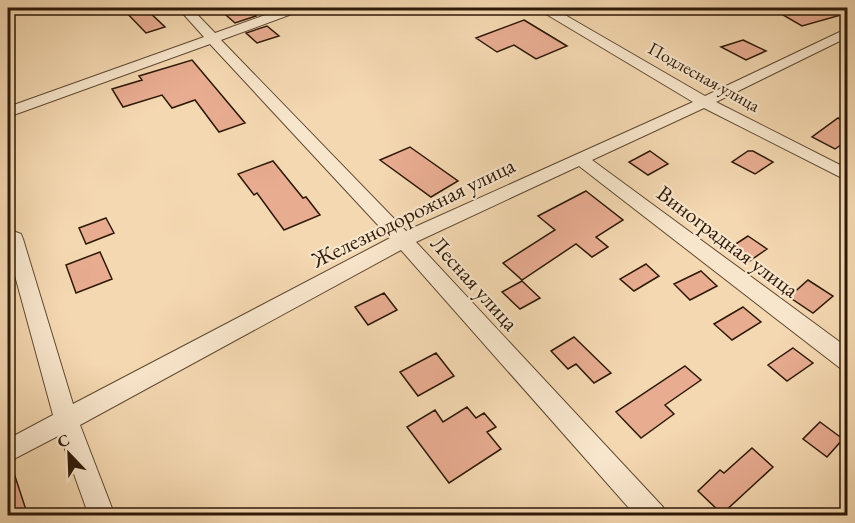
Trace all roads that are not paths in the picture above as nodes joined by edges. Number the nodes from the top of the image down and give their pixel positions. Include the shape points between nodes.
1 (184, 8) edge
2 (296, 8) edge
3 (545, 8) edge
4 (848, 32) edge
5 (213, 37) junction
6 (704, 102) junction
7 (8, 112) edge
8 (580, 159) junction
9 (848, 176) edge
10 (8, 235) edge
11 (403, 240) junction
12 (848, 361) edge
13 (66, 419) junction
14 (8, 451) edge
15 (102, 516) edge
16 (654, 516) edge

1 - 5 street, Лесная улица
2 - 5 street
3 - 6 street, Подлесная улица
4 - 6 street, Железнодорожная улица
5 - 7 street
5 - 11 street, Лесная улица
6 - 8 street, Железнодорожная улица
6 - 9 street, Подлесная улица
8 - 11 street, Железнодорожная улица
8 - 12 street, Виноградная улица
10 - 13 street via 14,239
11 - 13 street, Железнодорожная улица
11 - 16 street, Лесная улица
13 - 14 street, Железнодорожная улица
13 - 15 street

